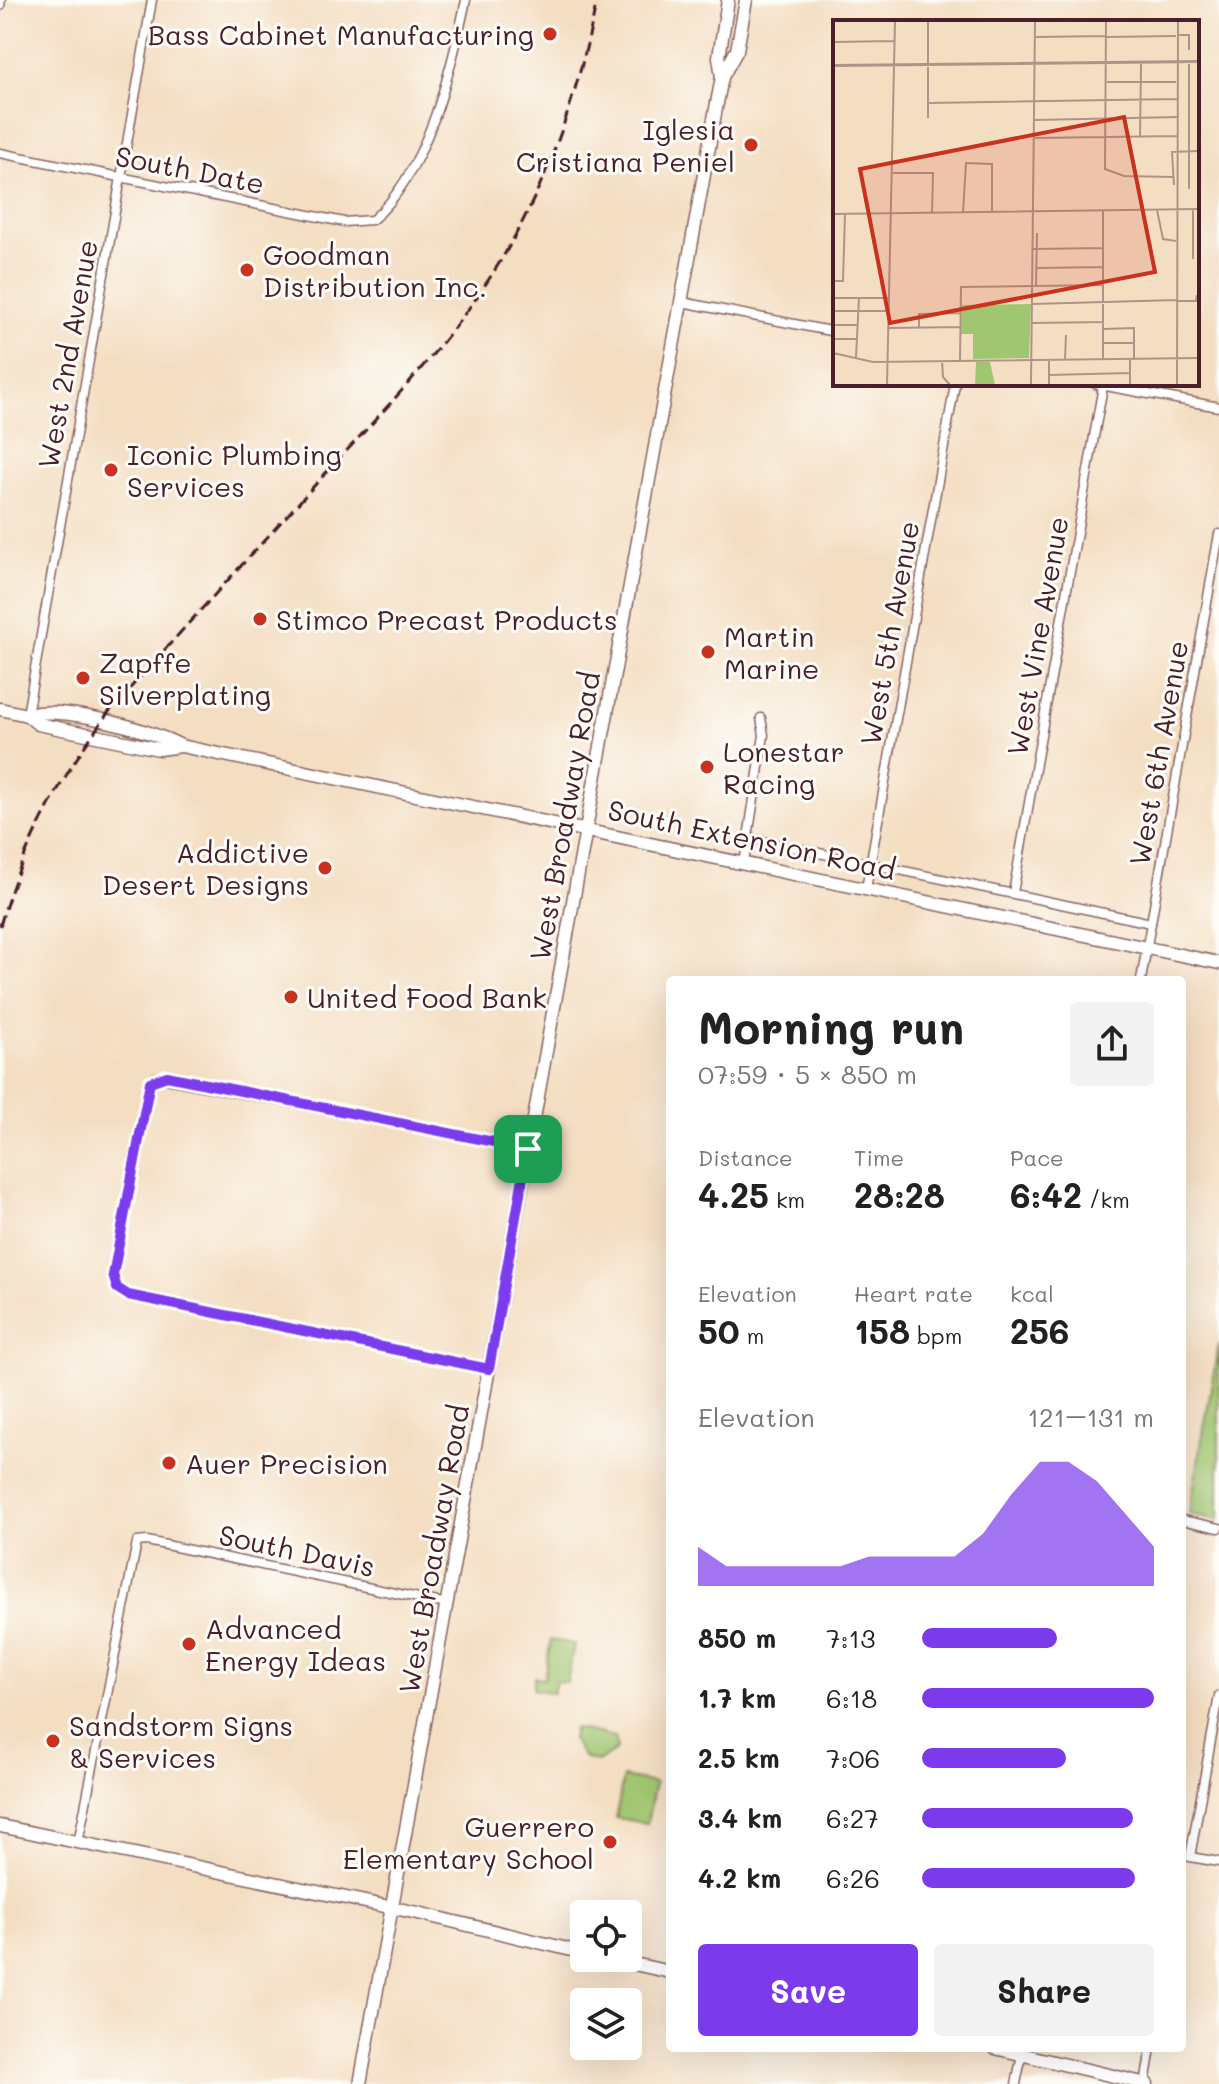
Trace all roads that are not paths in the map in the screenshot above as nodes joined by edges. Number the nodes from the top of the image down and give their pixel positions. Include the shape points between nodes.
1 (1, 0) edge
2 (152, 0) edge
3 (466, 0) edge
4 (728, 0) edge
5 (746, 0) edge
6 (0, 6) edge
7 (722, 77) junction
8 (0, 153) edge
9 (120, 178) junction
10 (682, 302) junction
11 (833, 332) edge
12 (955, 386) edge
13 (1099, 386) edge
14 (1104, 386) edge
15 (1219, 407) edge
16 (1219, 534) edge
17 (0, 709) edge
18 (27, 715) junction
19 (761, 718) dead end
20 (585, 828) junction
21 (748, 838) junction
22 (744, 863) junction
23 (871, 863) junction
24 (866, 889) junction
25 (1013, 893) junction
26 (1151, 923) junction
27 (1147, 948) junction
28 (1219, 963) edge
29 (1142, 976) edge
30 (528, 1149) junction
31 (489, 1369) junction
32 (1186, 1521) edge
33 (1219, 1528) edge
34 (447, 1604) junction
35 (1219, 1696) edge
36 (0, 1826) edge
37 (78, 1843) junction
38 (1219, 1862) edge
39 (393, 1908) junction
40 (570, 1950) edge
41 (642, 1966) edge
42 (666, 1971) edge
43 (1013, 2052) edge
44 (1150, 2052) edge
45 (1022, 2054) junction
46 (1124, 2082) edge
47 (360, 2084) edge
48 (1016, 2084) edge
49 (1146, 2084) edge

1 - 6 street
2 - 9 street, West 2nd Avenue
3 - 9 street, South Date via 453,62 424,140 402,184 372,220 344,222
4 - 7 main road, West Broadway Road via 719,57
5 - 7 main road, West Broadway Road via 737,50
7 - 10 main road, West Broadway Road
8 - 9 street, South Date
9 - 18 street, West 2nd Avenue
10 - 11 street
10 - 20 main road, West Broadway Road
12 - 23 street, West 5th Avenue
13 - 25 street, West Vine Avenue
14 - 15 street
16 - 26 street, West 6th Avenue
17 - 18 main road, South Extension Road
18 - 20 main road, South Extension Road via 38,724 159,749 181,746
19 - 21 street via 764,735
20 - 22 main road, South Extension Road
20 - 30 main road, West Broadway Road
21 - 22 street
21 - 23 street, South Extension Road
22 - 24 main road, South Extension Road
23 - 24 street, West 5th Avenue
23 - 25 street, South Extension Road
24 - 27 main road, South Extension Road
25 - 26 street, South Extension Road
26 - 27 street, West 6th Avenue
27 - 28 main road, South Extension Road
27 - 29 street, West 6th Avenue
30 - 31 main road, West Broadway Road
30 - 31 street via 156,1077 150,1082 113,1275 117,1288 128,1295
31 - 34 main road, West Broadway Road
32 - 33 street
34 - 37 street, South Davis via 137,1542
34 - 39 main road, West Broadway Road
35 - 38 street via 1190,1857
36 - 37 main road
37 - 39 main road
39 - 40 main road
39 - 47 main road, West Broadway Road
41 - 42 main road
43 - 45 main road
44 - 49 street
45 - 46 main road
45 - 48 street
46 - 49 main road

